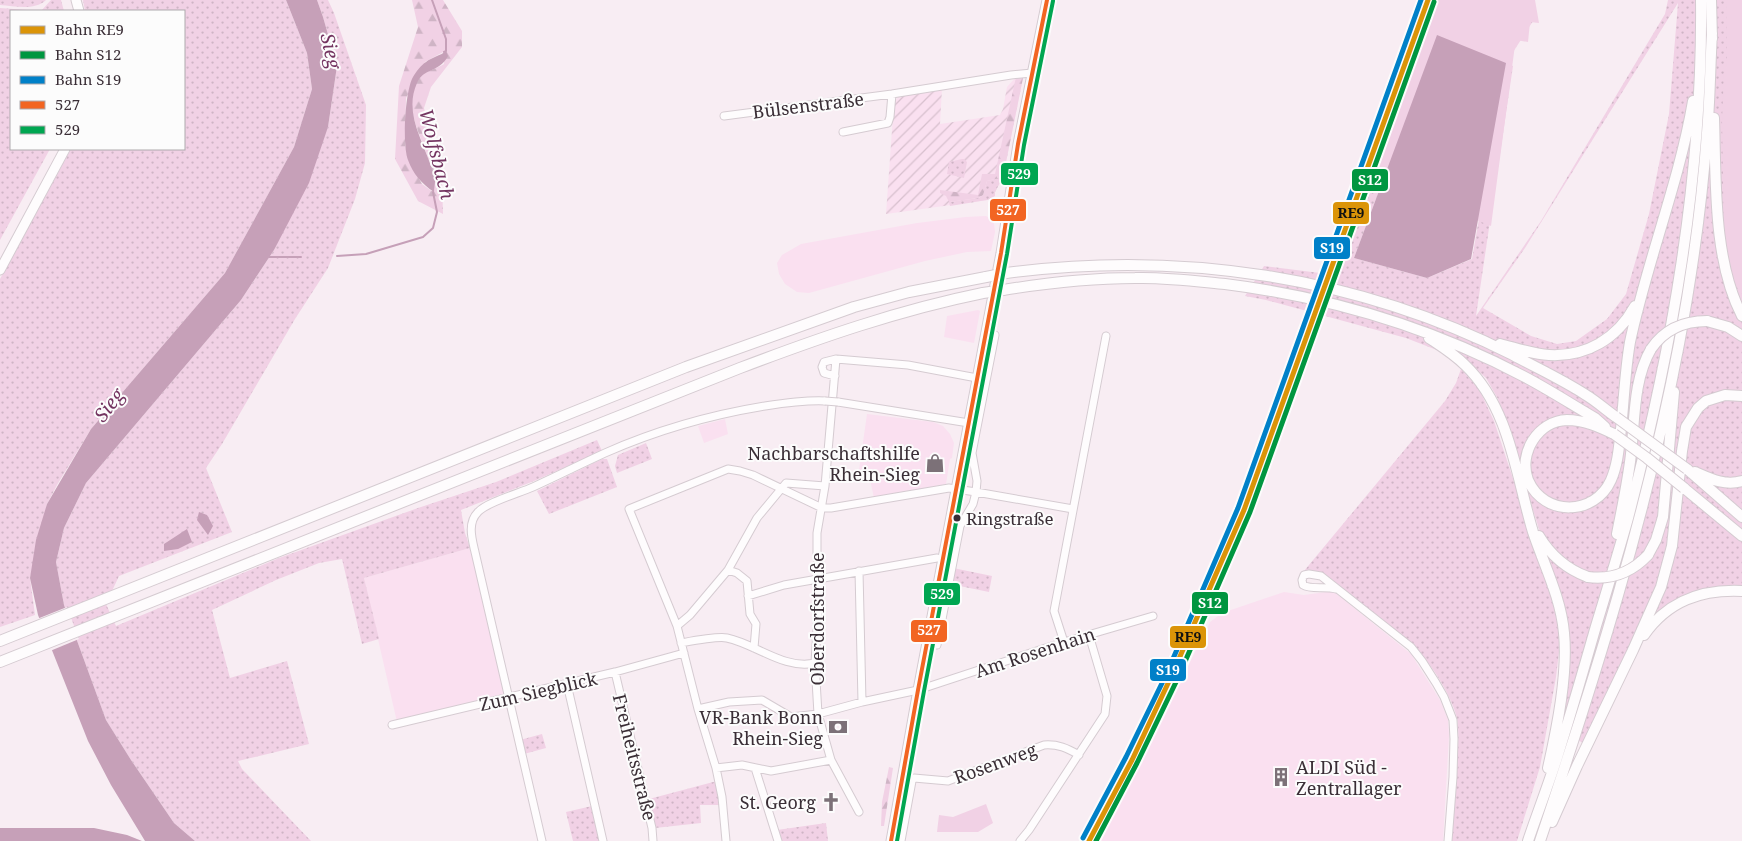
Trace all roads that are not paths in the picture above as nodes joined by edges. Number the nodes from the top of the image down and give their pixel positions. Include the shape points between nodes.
1 (1047, 0) edge
2 (1701, 0) edge
3 (1712, 0) edge
4 (1712, 33) junction
5 (1700, 56) junction
6 (1032, 73) junction
7 (892, 94) junction
8 (724, 116) dead end
9 (843, 132) dead end
10 (64, 150) edge
11 (0, 270) edge
12 (1643, 287) junction
13 (1742, 316) edge
14 (1413, 328) junction
15 (995, 335) dead end
16 (1106, 336) dead end
17 (1742, 336) edge
18 (1479, 338) junction
19 (1679, 345) junction
20 (836, 360) junction
21 (835, 376) junction
22 (977, 378) junction
23 (1742, 396) edge
24 (969, 423) junction
25 (1614, 434) junction
26 (1686, 469) junction
27 (1742, 481) edge
28 (824, 486) junction
29 (781, 489) junction
30 (957, 489) junction
31 (976, 492) junction
32 (822, 508) junction
33 (1074, 509) junction
34 (1528, 515) junction
35 (1742, 517) edge
36 (1742, 536) edge
37 (937, 558) dead end
38 (728, 570) junction
39 (859, 571) junction
40 (820, 579) junction
41 (1336, 589) dead end
42 (1742, 591) edge
43 (1606, 594) junction
44 (748, 596) junction
45 (1153, 616) dead end
46 (677, 626) junction
47 (1088, 635) junction
48 (0, 641) edge
49 (1064, 642) junction
50 (681, 643) junction
51 (937, 645) dead end
52 (754, 648) junction
53 (1633, 650) junction
54 (684, 653) junction
55 (0, 662) edge
56 (815, 663) junction
57 (615, 672) junction
58 (567, 684) junction
59 (918, 690) junction
60 (508, 698) junction
61 (862, 702) junction
62 (698, 709) junction
63 (818, 714) junction
64 (392, 726) dead end
65 (1079, 755) junction
66 (830, 760) junction
67 (716, 768) junction
68 (755, 768) junction
69 (1539, 808) junction
70 (859, 812) dead end
71 (542, 841) edge
72 (604, 841) edge
73 (653, 841) edge
74 (726, 841) edge
75 (778, 841) edge
76 (891, 841) edge
77 (901, 841) edge
78 (1020, 841) edge
79 (1448, 841) edge
80 (1528, 841) edge
81 (1542, 841) edge

1 - 6 main road
2 - 5 highway
3 - 4 highway
4 - 13 highway via 1715,164 1721,241 1728,283
4 - 19 highway via 1704,171
5 - 12 highway via 1686,142
5 - 43 highway via 1688,221 1673,318 1647,444
6 - 7 street, Bülsenstraße
6 - 22 main road
7 - 8 street, Bülsenstraße
7 - 9 street, Bülsenstraße via 888,123
10 - 11 main road
12 - 18 highway via 1623,325 1606,341 1583,352 1548,355
12 - 25 highway via 1630,344 1618,455 1611,480 1590,503 1572,508 1556,506 1533,489 1528,479 1526,458 1529,446 1541,430 1567,420 1591,424
14 - 25 highway via 1524,376 1595,418
14 - 34 highway via 1466,366 1486,390 1500,418
14 - 55 highway, bridge via 1312,299 1243,286 1154,278 1084,280 1003,290 912,309 806,343
15 - 31 street via 972,454
16 - 33 street
17 - 43 highway, bridge via 1728,327 1706,321 1690,322 1673,328 1650,349 1640,378 1624,497
18 - 26 highway, bridge via 1586,395
18 - 48 highway, bridge via 1397,307 1328,287 1193,267 1084,266 1006,273 930,287 854,307 686,367
19 - 34 highway, bridge via 1663,517 1648,555 1621,574 1588,577 1555,558
19 - 81 highway via 1649,479 1606,634
20 - 21 street, Oberdorfstraße
20 - 21 street via 824,362 822,367 824,373
20 - 22 street via 908,365
21 - 28 street, Oberdorfstraße
22 - 24 main road
23 - 53 highway via 1726,395 1706,401 1691,416 1686,427 1667,567
24 - 30 main road
24 - 60 street, bridge via 826,400 805,400 743,410 686,423 606,453 485,507 478,512 471,531
25 - 36 highway, bridge
26 - 27 highway via 1716,481
26 - 35 highway
28 - 29 street via 786,482
28 - 32 street, Oberdorfstraße
29 - 32 street
29 - 38 street via 757,518
29 - 46 street via 740,470 728,469 629,509
30 - 31 street
30 - 32 street
30 - 59 main road
31 - 33 street
31 - 51 street via 960,526
32 - 40 street, Oberdorfstraße via 817,533
33 - 49 street via 1054,611
34 - 69 highway via 1560,608 1564,635 1559,708
37 - 39 street
38 - 44 street via 746,581
38 - 46 street
39 - 40 street
39 - 61 street
40 - 44 street
40 - 56 street, Oberdorfstraße
41 - 79 street via 1411,648 1444,697 1453,720 1454,739
42 - 53 highway via 1697,596 1671,606 1653,622
43 - 69 highway via 1559,753
44 - 52 street via 750,614 756,624
45 - 47 street, Am Rosenhain
46 - 50 street
47 - 49 street, Am Rosenhain
47 - 65 street via 1107,705 1102,720
49 - 59 street, Am Rosenhain
50 - 52 street via 726,637
50 - 54 street
52 - 56 street via 786,661
53 - 81 highway
54 - 57 street, Zum Siegblick
54 - 62 street
56 - 63 street, Oberdorfstraße
57 - 58 street, Zum Siegblick
57 - 73 street, Freiheitsstraße
58 - 60 street, Zum Siegblick
58 - 72 street
59 - 61 street, Am Rosenhain
59 - 76 main road
60 - 64 street, Zum Siegblick
60 - 71 street
61 - 63 street, Am Rosenhain
62 - 63 street, Am Rosenhain via 729,702 762,700 791,717
62 - 67 street
63 - 66 street, Oberdorfstraße
65 - 77 street, Rosenweg via 1063,746 1044,745 948,781 914,778
65 - 78 street
66 - 68 street via 770,771
66 - 70 street, Oberdorfstraße
67 - 68 street via 742,765
67 - 74 street
68 - 75 street
69 - 80 highway

